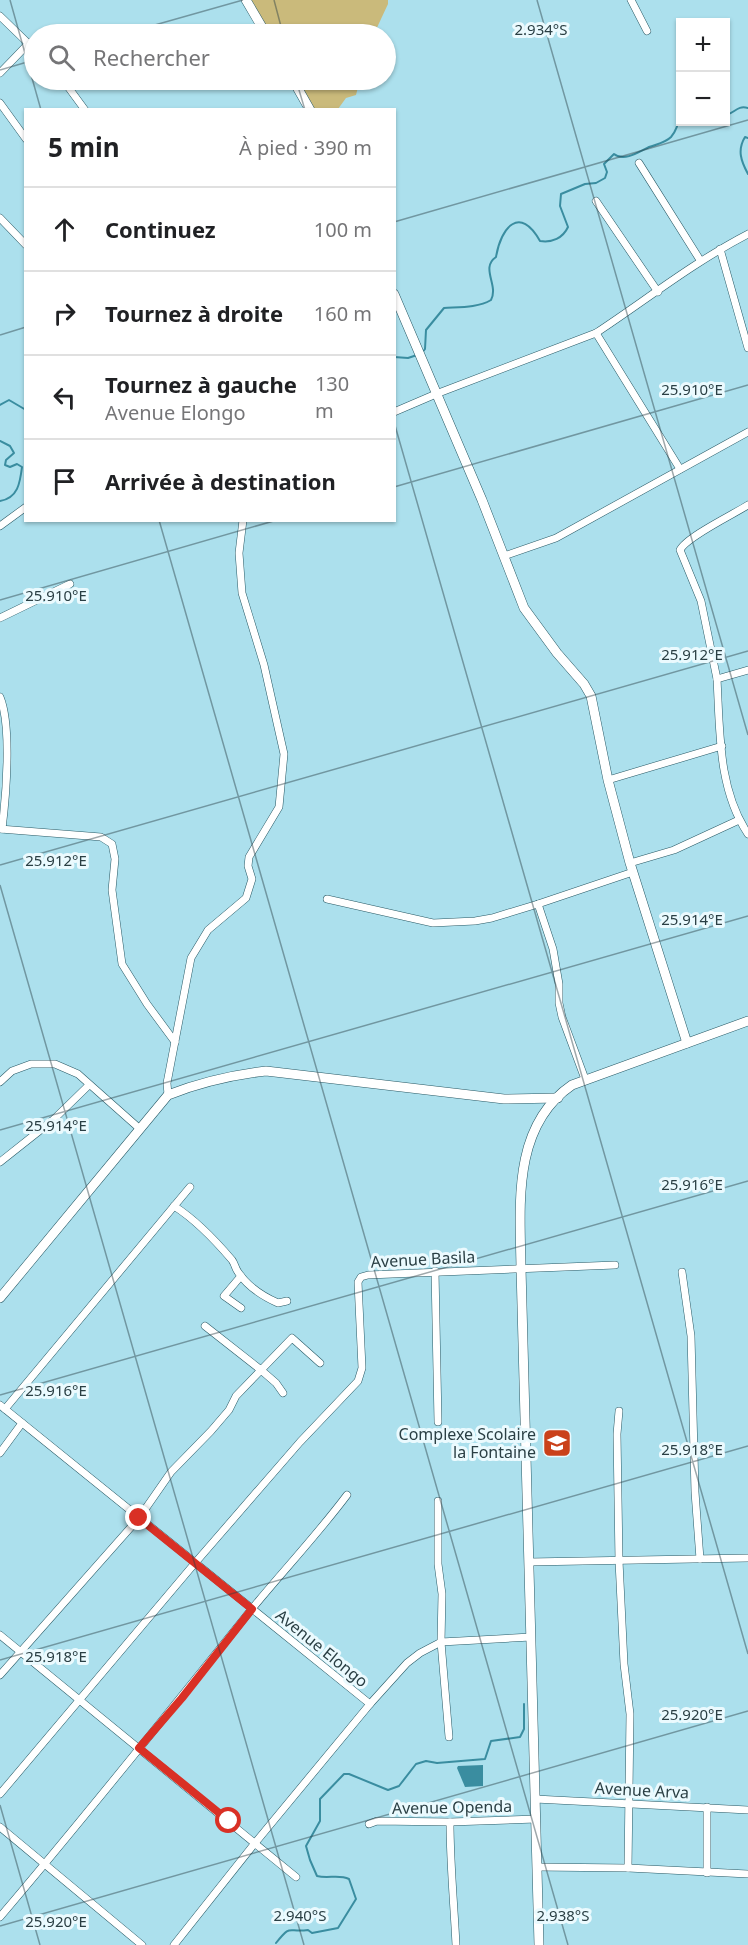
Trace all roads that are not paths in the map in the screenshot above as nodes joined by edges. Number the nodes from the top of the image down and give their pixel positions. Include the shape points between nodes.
1 (246, 0) edge
2 (631, 0) edge
3 (0, 16) edge
4 (260, 24) edge
5 (647, 31) dead end
6 (24, 38) edge
7 (24, 53) edge
8 (0, 73) edge
9 (71, 90) edge
10 (298, 90) edge
11 (0, 103) edge
12 (84, 108) edge
13 (309, 108) edge
14 (24, 136) edge
15 (639, 163) dead end
16 (596, 201) dead end
17 (0, 218) edge
18 (748, 234) edge
19 (24, 243) edge
20 (720, 249) junction
21 (700, 260) junction
22 (658, 292) junction
23 (396, 299) edge
24 (596, 333) junction
25 (748, 348) edge
26 (436, 394) junction
27 (396, 411) edge
28 (748, 432) edge
29 (680, 469) junction
30 (748, 505) edge
31 (24, 508) edge
32 (243, 522) edge
33 (0, 526) edge
34 (504, 556) junction
35 (70, 584) dead end
36 (0, 618) edge
37 (748, 669) edge
38 (717, 680) junction
39 (0, 697) edge
40 (722, 746) junction
41 (608, 780) junction
42 (739, 820) junction
43 (1, 829) edge
44 (748, 834) edge
45 (631, 867) junction
46 (327, 899) dead end
47 (538, 904) junction
48 (748, 1021) edge
49 (175, 1042) junction
50 (687, 1042) junction
51 (585, 1079) junction
52 (0, 1082) edge
53 (89, 1086) junction
54 (168, 1095) junction
55 (558, 1098) junction
56 (140, 1129) junction
57 (0, 1162) edge
58 (190, 1187) dead end
59 (174, 1206) junction
60 (615, 1264) dead end
61 (521, 1268) junction
62 (435, 1270) junction
63 (682, 1272) dead end
64 (242, 1276) junction
65 (0, 1298) edge
66 (287, 1301) dead end
67 (241, 1308) dead end
68 (205, 1326) dead end
69 (320, 1363) dead end
70 (261, 1370) junction
71 (283, 1393) dead end
72 (3, 1407) edge
73 (619, 1411) dead end
74 (438, 1422) dead end
75 (22, 1423) junction
76 (0, 1453) edge
77 (347, 1495) dead end
78 (438, 1501) dead end
79 (139, 1518) junction
80 (748, 1558) edge
81 (700, 1559) junction
82 (619, 1561) junction
83 (529, 1562) junction
84 (195, 1563) junction
85 (252, 1609) junction
86 (0, 1635) edge
87 (531, 1637) junction
88 (441, 1642) junction
89 (20, 1651) junction
90 (0, 1675) edge
91 (80, 1700) junction
92 (370, 1704) junction
93 (449, 1737) dead end
94 (139, 1748) junction
95 (0, 1794) edge
96 (535, 1799) junction
97 (629, 1803) junction
98 (707, 1807) junction
99 (748, 1810) edge
100 (536, 1819) junction
101 (450, 1822) junction
102 (369, 1824) dead end
103 (0, 1827) edge
104 (255, 1843) junction
105 (45, 1864) junction
106 (537, 1866) junction
107 (628, 1868) junction
108 (707, 1873) junction
109 (748, 1874) edge
110 (296, 1877) dead end
111 (0, 1917) edge
112 (142, 1945) edge
113 (174, 1945) edge
114 (456, 1945) edge
115 (539, 1945) edge

1 - 4 street
2 - 5 street
3 - 6 street
7 - 8 street
9 - 12 street
10 - 13 street
11 - 14 street
15 - 21 street
16 - 22 street
17 - 19 street
18 - 20 street
20 - 21 street
20 - 25 street
21 - 22 street
22 - 24 street
23 - 26 street
24 - 26 street
24 - 29 street
26 - 27 street
26 - 34 street
28 - 29 street
29 - 34 street via 556,538
30 - 38 street via 693,537 680,550 701,601
31 - 33 street
32 - 49 street via 239,553 242,590 283,749 282,785 279,807 249,857 252,879 246,898 208,930 192,954
34 - 41 street via 527,615 591,696
35 - 36 street
37 - 38 street
38 - 40 street
39 - 43 street via 7,749
40 - 41 street
40 - 42 street via 723,772
41 - 45 street
42 - 44 street
42 - 45 street
43 - 49 street via 101,837 112,844 112,890 122,964
45 - 47 street
45 - 50 street
46 - 47 street via 433,923 492,918
47 - 51 street via 553,949 562,1017
48 - 50 street
49 - 54 street via 166,1083
50 - 51 street
51 - 55 street
52 - 53 street via 12,1071 31,1064 56,1064 78,1074
53 - 56 street
53 - 57 street
54 - 55 street via 231,1075 266,1071 504,1099
54 - 56 street
55 - 61 street via 537,1124 524,1161
56 - 65 street
58 - 59 street
59 - 64 street via 200,1227
59 - 72 street
60 - 61 street, Avenue Basila
61 - 62 street, Avenue Basila
61 - 83 street
62 - 74 street
62 - 84 street, Avenue Basila via 360,1277 362,1368 358,1381
63 - 81 street via 691,1335
64 - 66 street via 270,1300 279,1304
64 - 67 street via 224,1295
68 - 70 street
69 - 70 street via 291,1338
70 - 71 street
70 - 79 street via 171,1472
72 - 75 street, Avenue Elongo
73 - 82 street
75 - 76 street
75 - 79 street, Avenue Elongo
77 - 85 street
78 - 88 street
79 - 84 street, Avenue Elongo
79 - 89 street
80 - 81 street
81 - 82 street
82 - 83 street
82 - 97 street via 630,1714
83 - 87 street
84 - 85 street, Avenue Elongo
84 - 91 street
85 - 92 street, Avenue Elongo
85 - 94 street
86 - 89 street
87 - 88 street, Avenue Elongo
87 - 96 street
88 - 92 street, Avenue Elongo via 407,1663
88 - 93 street
89 - 90 street
89 - 91 street
91 - 94 street
91 - 95 street
92 - 104 street
94 - 104 street
94 - 105 street
96 - 97 street, Avenue Arva
96 - 100 street
97 - 98 street, Avenue Arva
97 - 107 street
98 - 99 street, Avenue Arva
98 - 108 street
100 - 101 street, Avenue Openda
100 - 106 street
101 - 102 street, Avenue Openda
101 - 114 street
103 - 105 street
104 - 110 street
104 - 113 street
105 - 111 street
105 - 112 street
106 - 107 street
106 - 115 street
107 - 108 street
108 - 109 street

